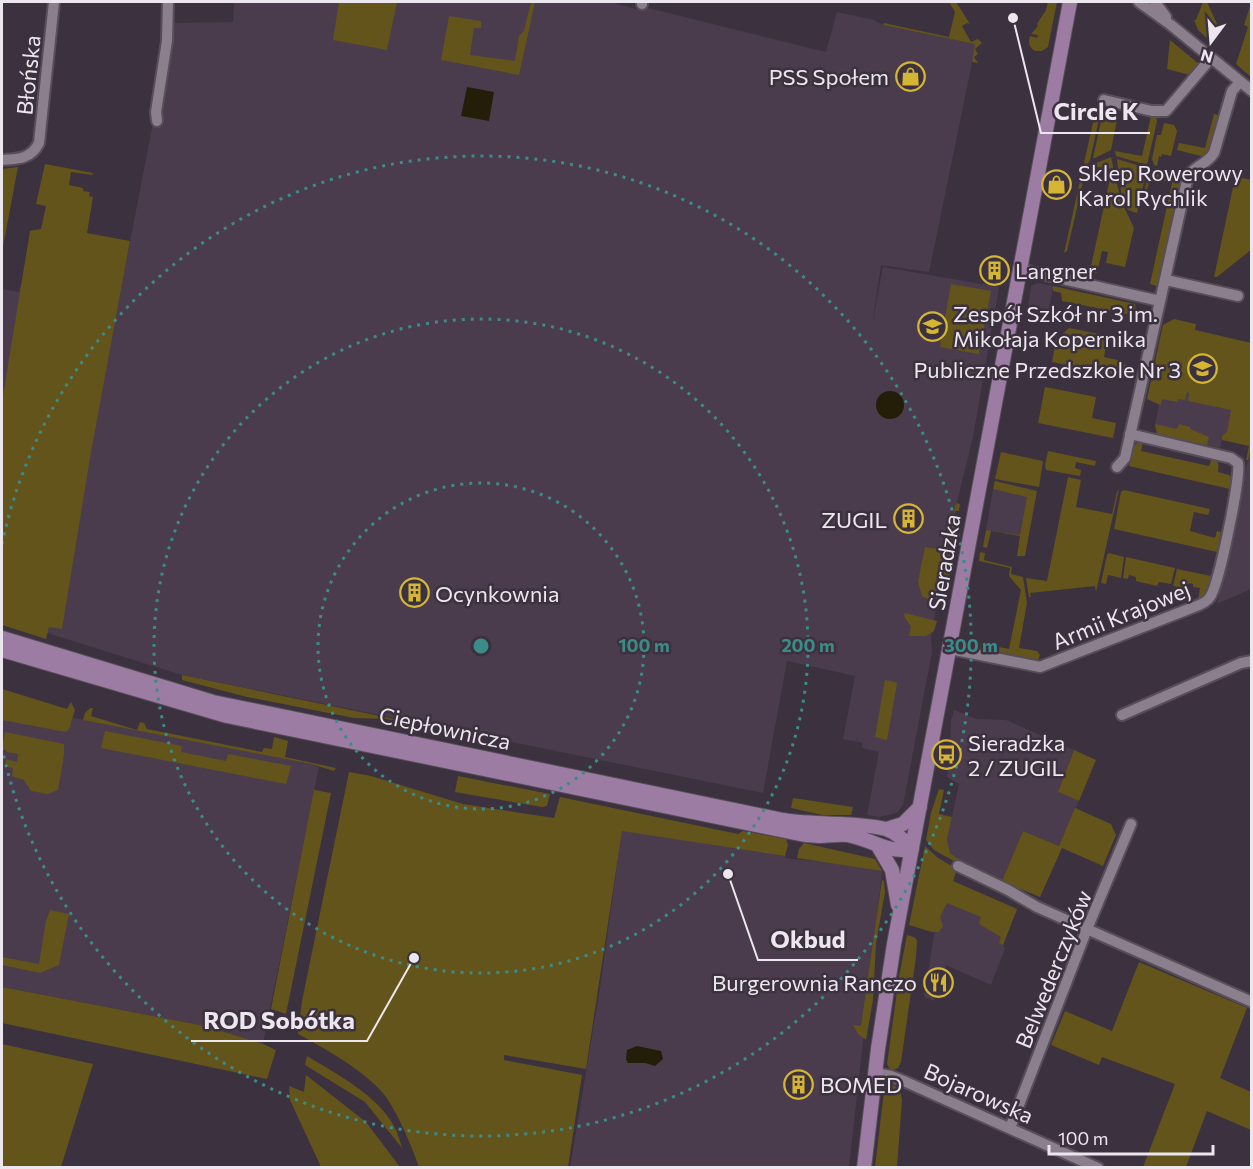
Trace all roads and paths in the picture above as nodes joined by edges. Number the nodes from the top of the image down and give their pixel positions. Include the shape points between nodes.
1 (54, 2) edge
2 (168, 2) edge
3 (1070, 2) edge
4 (1139, 2) edge
5 (1155, 2) edge
6 (1171, 24) junction
7 (1211, 58) junction
8 (1240, 82) junction
9 (1251, 92) edge
10 (1104, 100) dead end
11 (157, 121) dead end
12 (2, 160) edge
13 (1019, 269) junction
14 (1166, 280) junction
15 (1238, 296) dead end
16 (1160, 302) junction
17 (1131, 434) junction
18 (1117, 467) dead end
19 (2, 638) edge
20 (950, 649) junction
21 (2, 650) edge
22 (1251, 661) edge
23 (1122, 715) dead end
24 (920, 807) junction
25 (1131, 824) dead end
26 (887, 829) junction
27 (878, 846) junction
28 (912, 849) junction
29 (958, 866) dead end
30 (900, 915) junction
31 (1088, 929) junction
32 (1251, 1002) edge
33 (876, 1072) junction
34 (1010, 1128) junction
35 (864, 1167) edge
36 (1098, 1167) edge

1 - 12 street, Błońska via 39,143 26,157
2 - 11 street
3 - 13 main road, Sieradzka
4 - 6 street
5 - 6 street
6 - 7 street
7 - 8 street
7 - 10 street via 1166,111
8 - 9 street
8 - 14 street via 1232,92 1214,153 1188,176
13 - 16 street
13 - 20 main road, Sieradzka
14 - 15 street
14 - 16 street
16 - 17 street
17 - 18 street via 1125,458
17 - 20 street, Armii Krajowej via 1238,463 1238,480 1210,597 1171,617 1040,667
19 - 26 main road, Ciepłownicza via 232,706 790,821
20 - 24 main road, Sieradzka
21 - 27 main road, Ciepłownicza via 227,716 795,833 852,836
22 - 23 street
24 - 26 main road via 903,824
24 - 28 main road, Sieradzka
25 - 31 street, Belwederczyków
26 - 28 main road
27 - 28 main road, Ciepłownicza
27 - 30 main road via 892,870
28 - 30 main road, Sieradzka
29 - 31 street
30 - 33 main road, Sieradzka
31 - 32 street
31 - 34 street, Belwederczyków
33 - 34 street, Bojarowska
33 - 35 main road, Sieradzka
34 - 36 street, Bojarowska

